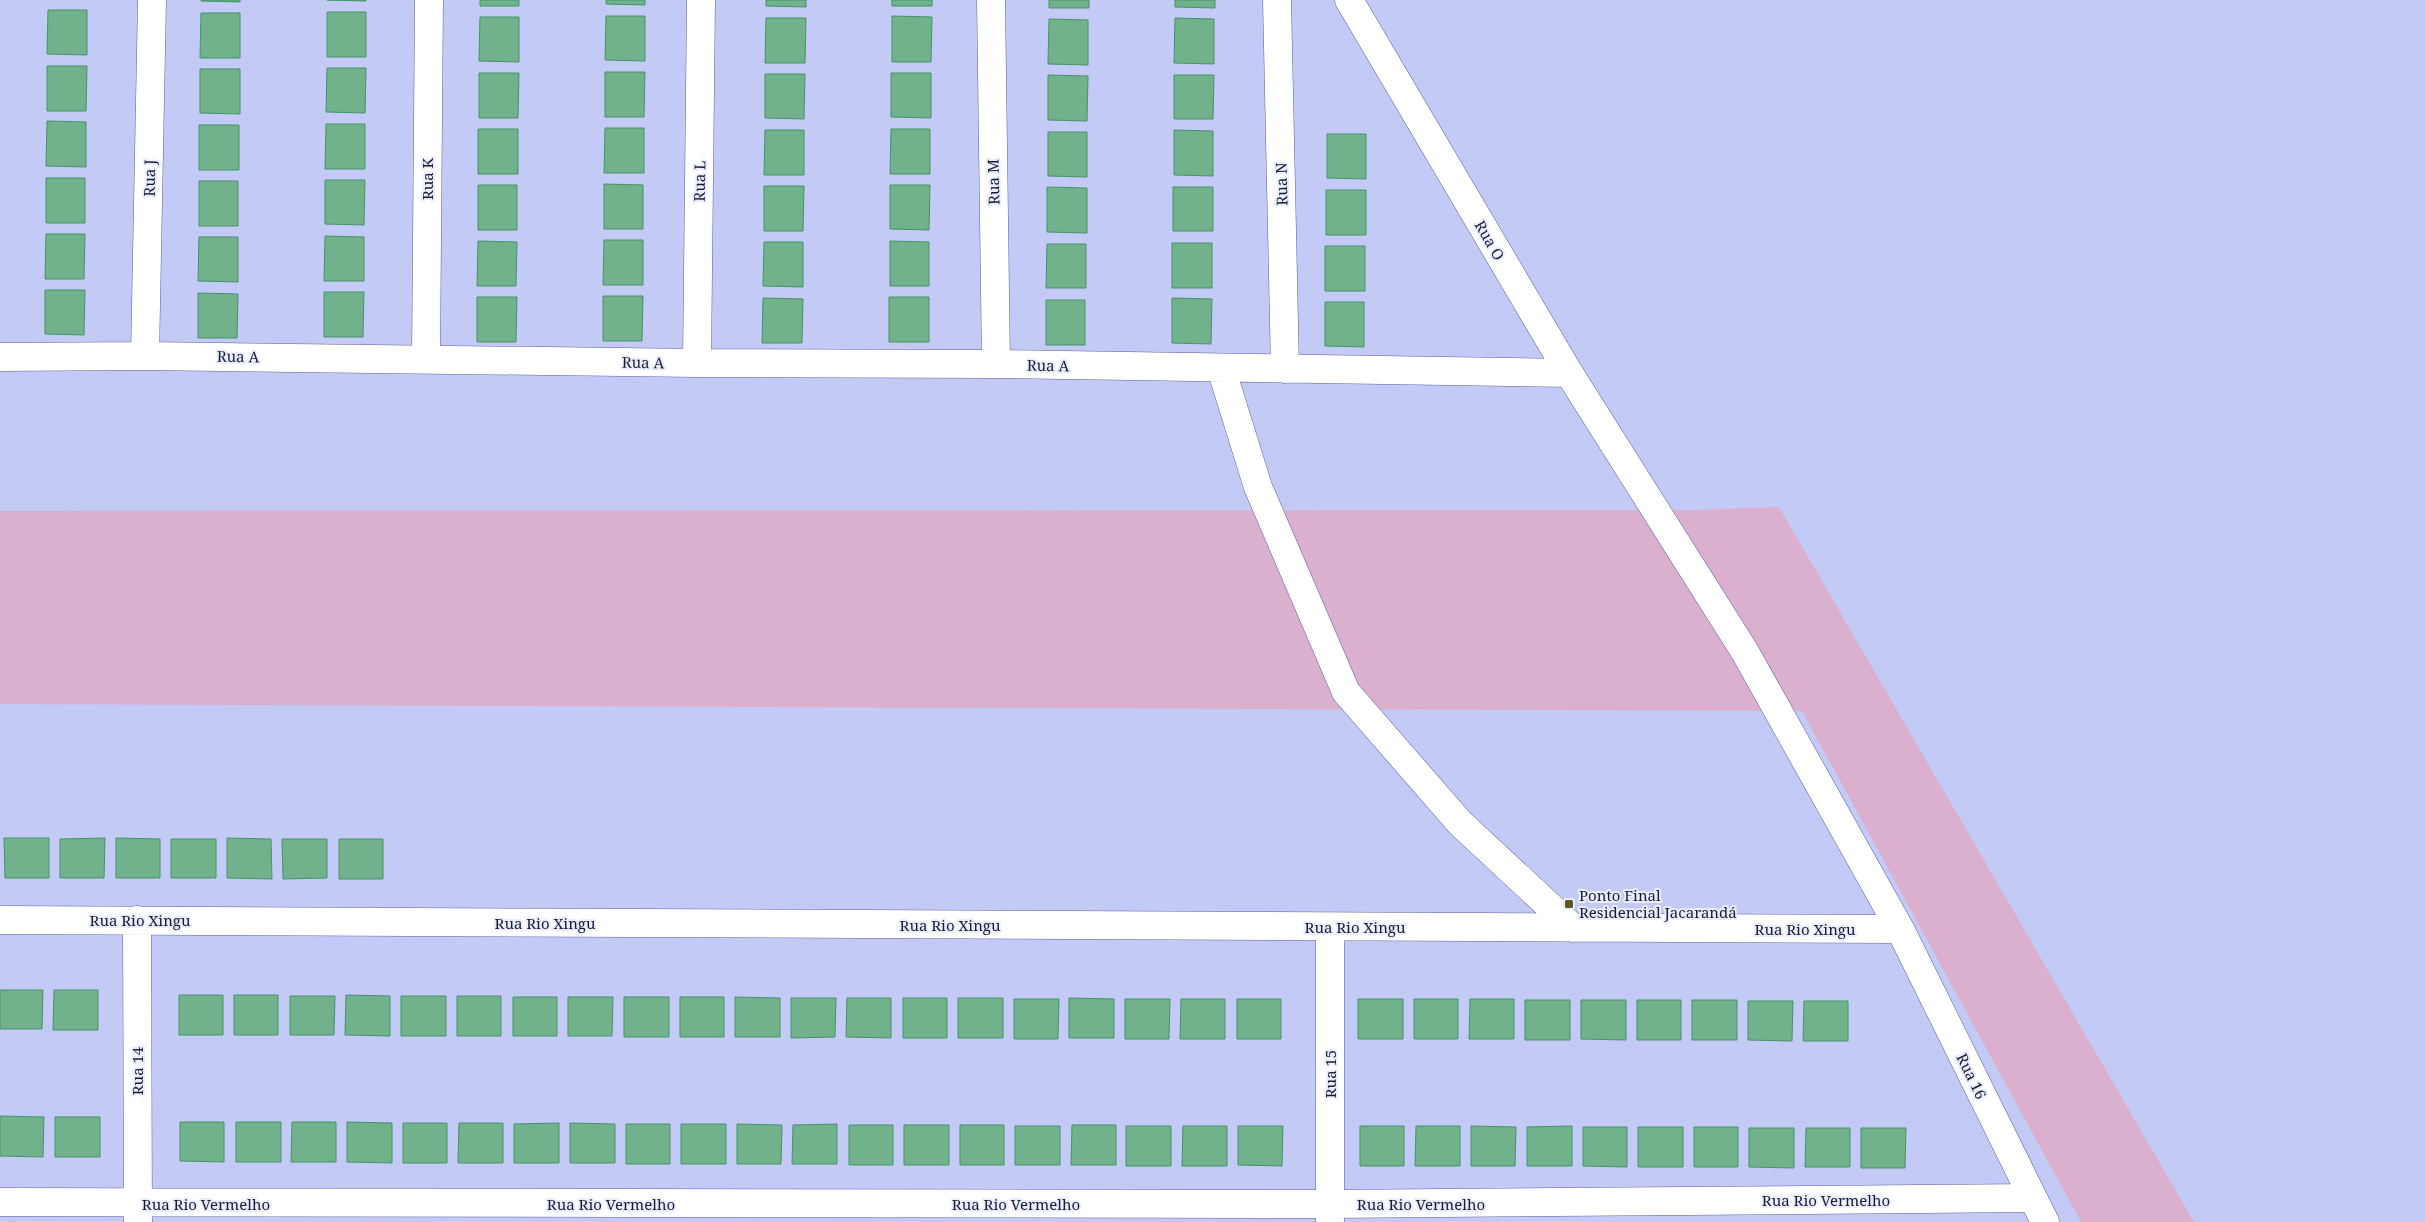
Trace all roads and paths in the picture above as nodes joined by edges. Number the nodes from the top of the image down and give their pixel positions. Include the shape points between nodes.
1 (152, 0) edge
2 (429, 0) edge
3 (701, 0) edge
4 (991, 0) edge
5 (1277, 0) edge
6 (1349, 0) edge
7 (146, 356) junction
8 (0, 357) edge
9 (426, 358) junction
10 (697, 363) junction
11 (996, 364) junction
12 (1221, 368) junction
13 (1285, 369) junction
14 (1568, 373) junction
15 (1634, 478) joint
16 (0, 920) edge
17 (138, 920) junction
18 (1330, 927) junction
19 (1572, 928) junction
20 (1900, 929) junction
21 (2032, 1198) junction
22 (0, 1202) edge
23 (138, 1213) edge
24 (1330, 1213) edge
25 (2045, 1222) edge

1 - 7 street, Rua J
2 - 9 street, Rua K
3 - 10 street, Rua L
4 - 11 street, Rua M
5 - 13 street, Rua N
6 - 14 street, Rua O
7 - 8 street, Rua A
7 - 9 street, Rua A
9 - 10 street, Rua A
10 - 11 street, Rua A
11 - 12 street, Rua A
12 - 13 street, Rua A
12 - 19 street via 1258,487 1346,692 1460,822
13 - 14 street, Rua A
14 - 15 street, Rua O
15 - 20 street, Rua 16 via 1745,652
16 - 17 street, Rua Rio Xingu
17 - 18 street, Rua Rio Xingu
17 - 23 street, Rua 14
18 - 19 street, Rua Rio Xingu
18 - 24 street, Rua 15
19 - 20 street, Rua Rio Xingu
20 - 21 street, Rua 16
21 - 24 street, Rua Rio Vermelho
21 - 25 street, Rua 16
22 - 23 street, Rua Rio Vermelho
23 - 24 street, Rua Rio Vermelho

